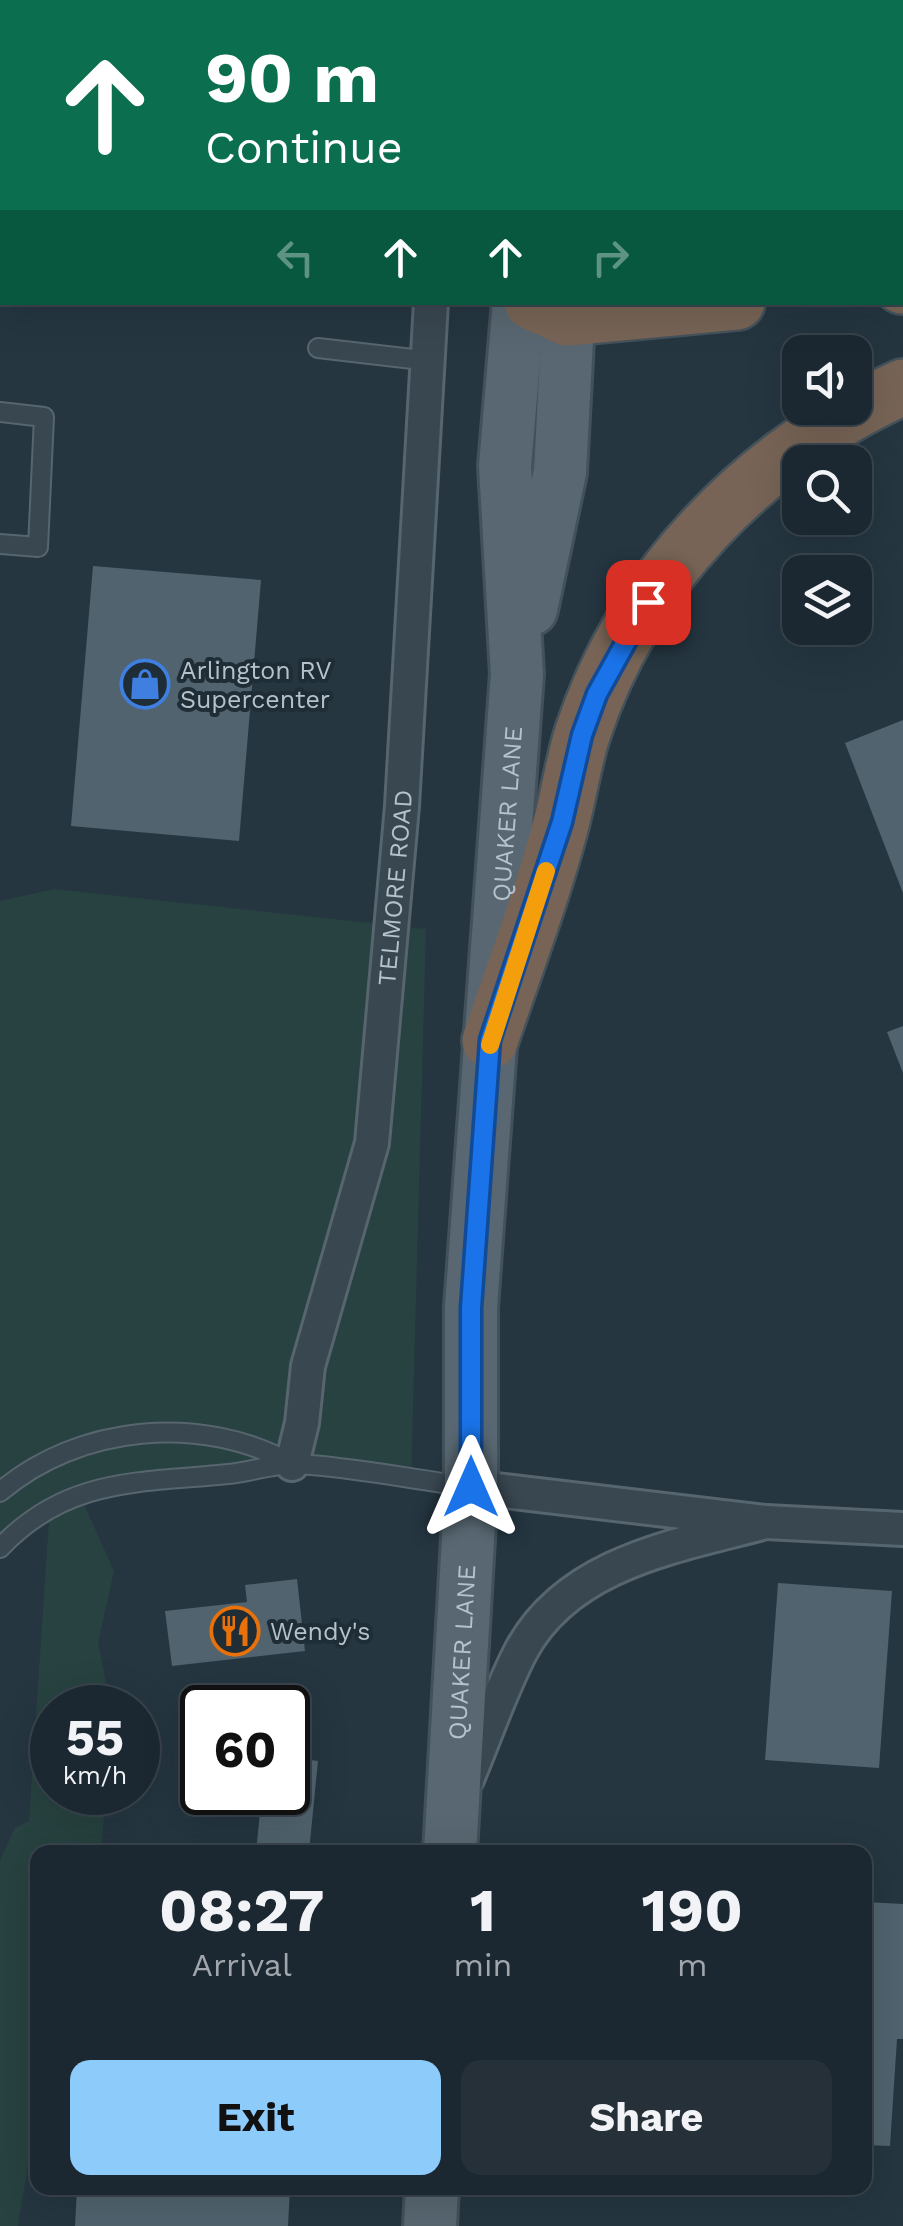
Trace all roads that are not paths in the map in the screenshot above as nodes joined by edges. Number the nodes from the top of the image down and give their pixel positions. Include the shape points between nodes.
1 (431, 305) edge
2 (594, 305) edge
3 (547, 306) edge
4 (318, 348) dead end
5 (430, 361) junction
6 (903, 387) edge
7 (0, 412) edge
8 (0, 544) edge
9 (490, 1040) junction
10 (292, 1464) junction
11 (471, 1487) junction
12 (0, 1492) edge
13 (766, 1522) junction
14 (903, 1529) edge
15 (0, 1548) edge
16 (451, 1834) edge
17 (432, 2195) edge
18 (430, 2226) edge

1 - 5 street, TELMORE ROAD
2 - 3 highway
3 - 9 main road, QUAKER LANE via 560,472 517,674
4 - 5 lane
5 - 10 street, TELMORE ROAD via 401,820 372,1143 308,1366
6 - 9 highway via 832,423 754,480 686,548 644,608 582,735 562,822
7 - 8 lane via 44,417 38,548
9 - 11 main road, QUAKER LANE via 471,1308
10 - 11 lane
10 - 12 lane via 229,1439 145,1433 62,1454
10 - 15 lane via 118,1483 52,1507
11 - 13 street
11 - 16 main road, QUAKER LANE
13 - 14 street
13 - 16 street via 626,1562 553,1607 522,1650
17 - 18 main road

